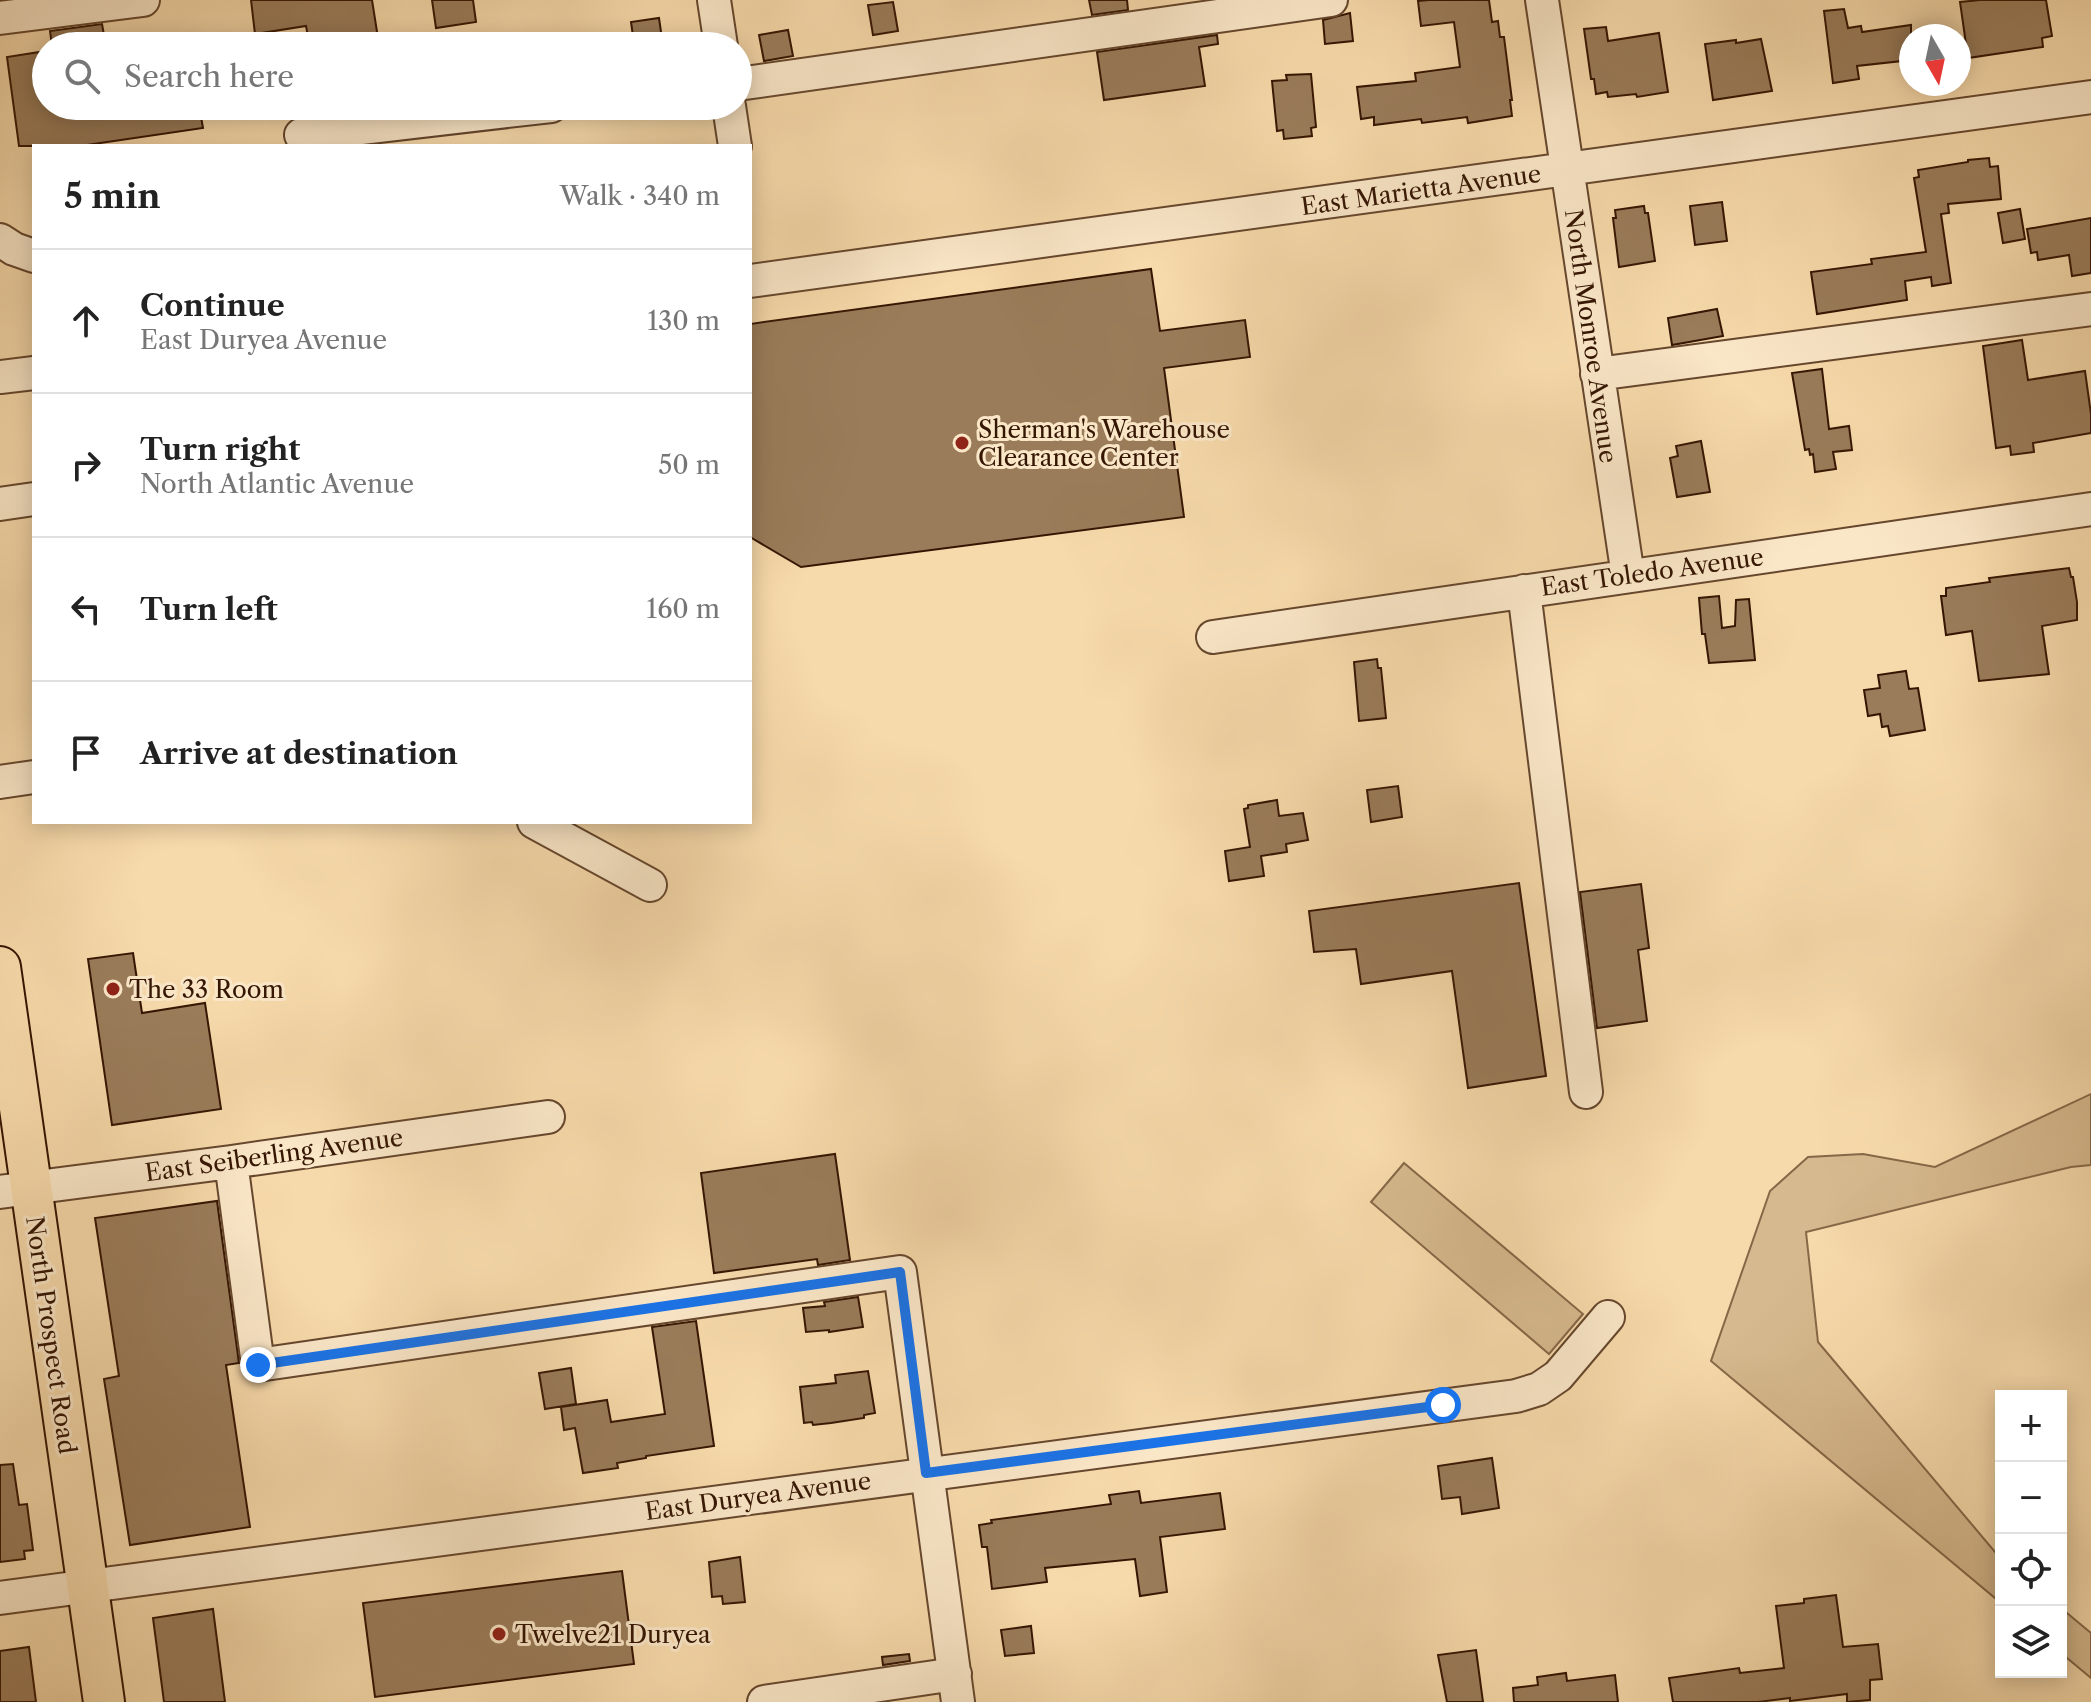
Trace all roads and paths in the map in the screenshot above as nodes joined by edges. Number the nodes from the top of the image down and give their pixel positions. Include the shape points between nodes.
1 (143, 0) edge
2 (714, 0) edge
3 (1331, 0) edge
4 (1542, 0) edge
5 (0, 18) edge
6 (719, 32) edge
7 (752, 82) edge
8 (2091, 97) edge
9 (430, 120) edge
10 (731, 120) edge
11 (301, 135) dead end
12 (735, 144) edge
13 (1567, 170) junction
14 (0, 240) edge
15 (32, 255) edge
16 (752, 272) edge
17 (2091, 309) edge
18 (32, 373) edge
19 (1597, 374) junction
20 (0, 377) edge
21 (32, 478) edge
22 (0, 482) edge
23 (32, 499) edge
24 (0, 504) edge
25 (2091, 509) edge
26 (1628, 576) junction
27 (1524, 591) junction
28 (1213, 637) dead end
29 (32, 777) edge
30 (0, 782) edge
31 (538, 824) edge
32 (650, 885) dead end
33 (0, 967) edge
34 (1586, 1092) dead end
35 (548, 1117) dead end
36 (231, 1162) junction
37 (15, 1190) edge
38 (1608, 1317) dead end
39 (926, 1473) junction
40 (87, 1586) junction
41 (0, 1598) edge
42 (956, 1688) edge
43 (104, 1702) edge
44 (764, 1702) edge

1 - 5 street
2 - 6 street
3 - 7 street
4 - 13 street, North Monroe Avenue
8 - 13 street, East Marietta Avenue
9 - 11 street
10 - 12 street
13 - 16 street, East Marietta Avenue
13 - 19 street, North Monroe Avenue
14 - 15 street
17 - 19 street
18 - 20 street
19 - 26 street, North Monroe Avenue
21 - 22 street
23 - 24 street
25 - 26 street, East Toledo Avenue
26 - 27 street, East Toledo Avenue
27 - 28 street, East Toledo Avenue
27 - 34 street
29 - 30 street
31 - 32 street
33 - 37 main road, North Prospect Road
35 - 36 street, East Seiberling Avenue
36 - 37 street, East Seiberling Avenue
36 - 39 street via 258,1365 900,1272
37 - 40 main road, North Prospect Road
38 - 39 street, East Duryea Avenue via 1558,1376 1516,1396
39 - 40 street, East Duryea Avenue
39 - 42 street
40 - 41 street, East Duryea Avenue
40 - 43 main road, North Prospect Road
42 - 44 street

